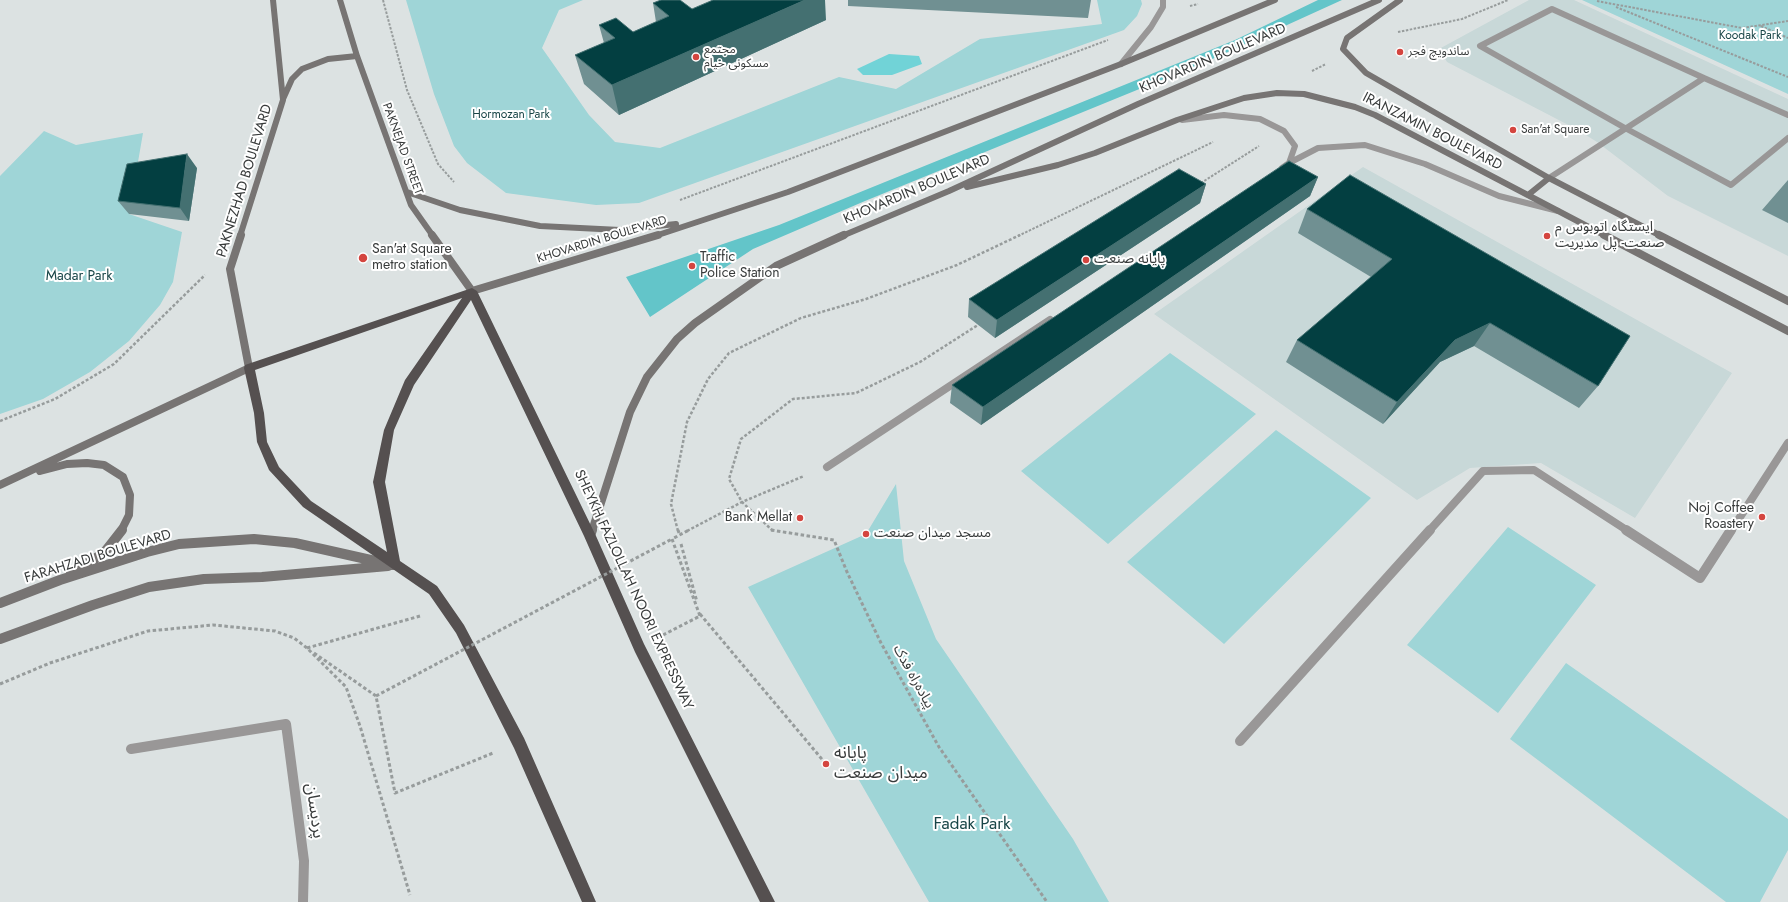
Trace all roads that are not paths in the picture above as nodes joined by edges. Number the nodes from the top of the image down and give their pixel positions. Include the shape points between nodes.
1 (273, 0) edge
2 (340, 0) edge
3 (1163, 0) edge
4 (1275, 0) edge
5 (1379, 0) edge
6 (1400, 0) edge
7 (357, 56) junction
8 (1121, 64) junction
9 (1704, 78) junction
10 (283, 100) junction
11 (1788, 115) edge
12 (1177, 120) junction
13 (1625, 128) junction
14 (1788, 138) edge
15 (1289, 162) junction
16 (1276, 171) edge
17 (1549, 178) junction
18 (949, 191) junction
19 (407, 192) junction
20 (1528, 195) junction
21 (1561, 212) junction
22 (710, 217) junction
23 (472, 291) junction
24 (1788, 301) edge
25 (1058, 315) edge
26 (1788, 331) edge
27 (249, 368) junction
28 (1788, 443) edge
29 (827, 467) road end
30 (21, 476) junction
31 (0, 485) edge
32 (590, 536) junction
33 (395, 565) junction
34 (60, 580) junction
35 (0, 603) edge
36 (0, 639) edge
37 (1240, 741) dead end
38 (131, 749) dead end
39 (303, 902) edge
40 (589, 902) edge
41 (768, 902) edge

1 - 10 main road, PAKNEZHAD BOULEVARD
2 - 7 main road, PAKNEJAD STREET
3 - 8 street via 1163,7 1151,27
4 - 8 main road, KHOVARDIN BOULEVARD
5 - 18 main road, KHOVARDIN BOULEVARD via 1287,42 1138,104
6 - 17 main road, IRANZAMIN BOULEVARD via 1346,38 1343,49 1366,73
7 - 10 main road via 328,59 302,69 292,79
7 - 19 main road, PAKNEJAD STREET
8 - 22 main road, KHOVARDIN BOULEVARD via 788,192
9 - 11 street
9 - 13 street
9 - 13 street via 1552,9 1480,46
10 - 27 main road, PAKNEZHAD BOULEVARD via 230,270
12 - 15 street via 1213,116 1260,119 1284,131 1294,146
12 - 18 main road, IRANZAMIN BOULEVARD via 1058,165
12 - 20 main road, IRANZAMIN BOULEVARD via 1244,98 1277,93 1326,98 1375,115
13 - 14 street via 1731,185
13 - 17 street
15 - 16 street
15 - 21 street via 1318,148 1365,145 1425,164 1499,196
17 - 20 main road
17 - 24 main road, IRANZAMIN BOULEVARD
18 - 32 main road, KHOVARDIN BOULEVARD via 776,266 733,294 677,339 647,376 630,412
19 - 22 main road via 496,219 547,227 632,230
19 - 23 main road, PAKNEJAD STREET via 411,205
20 - 21 main road, IRANZAMIN BOULEVARD
21 - 26 main road, IRANZAMIN BOULEVARD
22 - 23 main road, KHOVARDIN BOULEVARD
23 - 27 highway
23 - 32 highway, SHEYKH FAZLOLLAH NOORI EXPRESSWAY
23 - 33 highway via 409,383 389,430 379,482
25 - 29 street
27 - 30 main road
27 - 33 highway via 259,413 262,442 275,470 307,504
28 - 37 street via 1700,578 1534,470 1483,471
30 - 31 main road
30 - 34 main road via 67,464 104,465 123,477 130,495 129,515 125,526 104,553
32 - 41 highway, SHEYKH FAZLOLLAH NOORI EXPRESSWAY via 639,648
33 - 34 main road, FARAHZADI BOULEVARD via 295,543 254,539 179,544
33 - 36 main road via 262,577 204,579 149,588 93,605
33 - 40 highway via 433,590 460,629 519,743
34 - 35 main road, FARAHZADI BOULEVARD
38 - 39 street, پردیسان via 286,724 304,861

